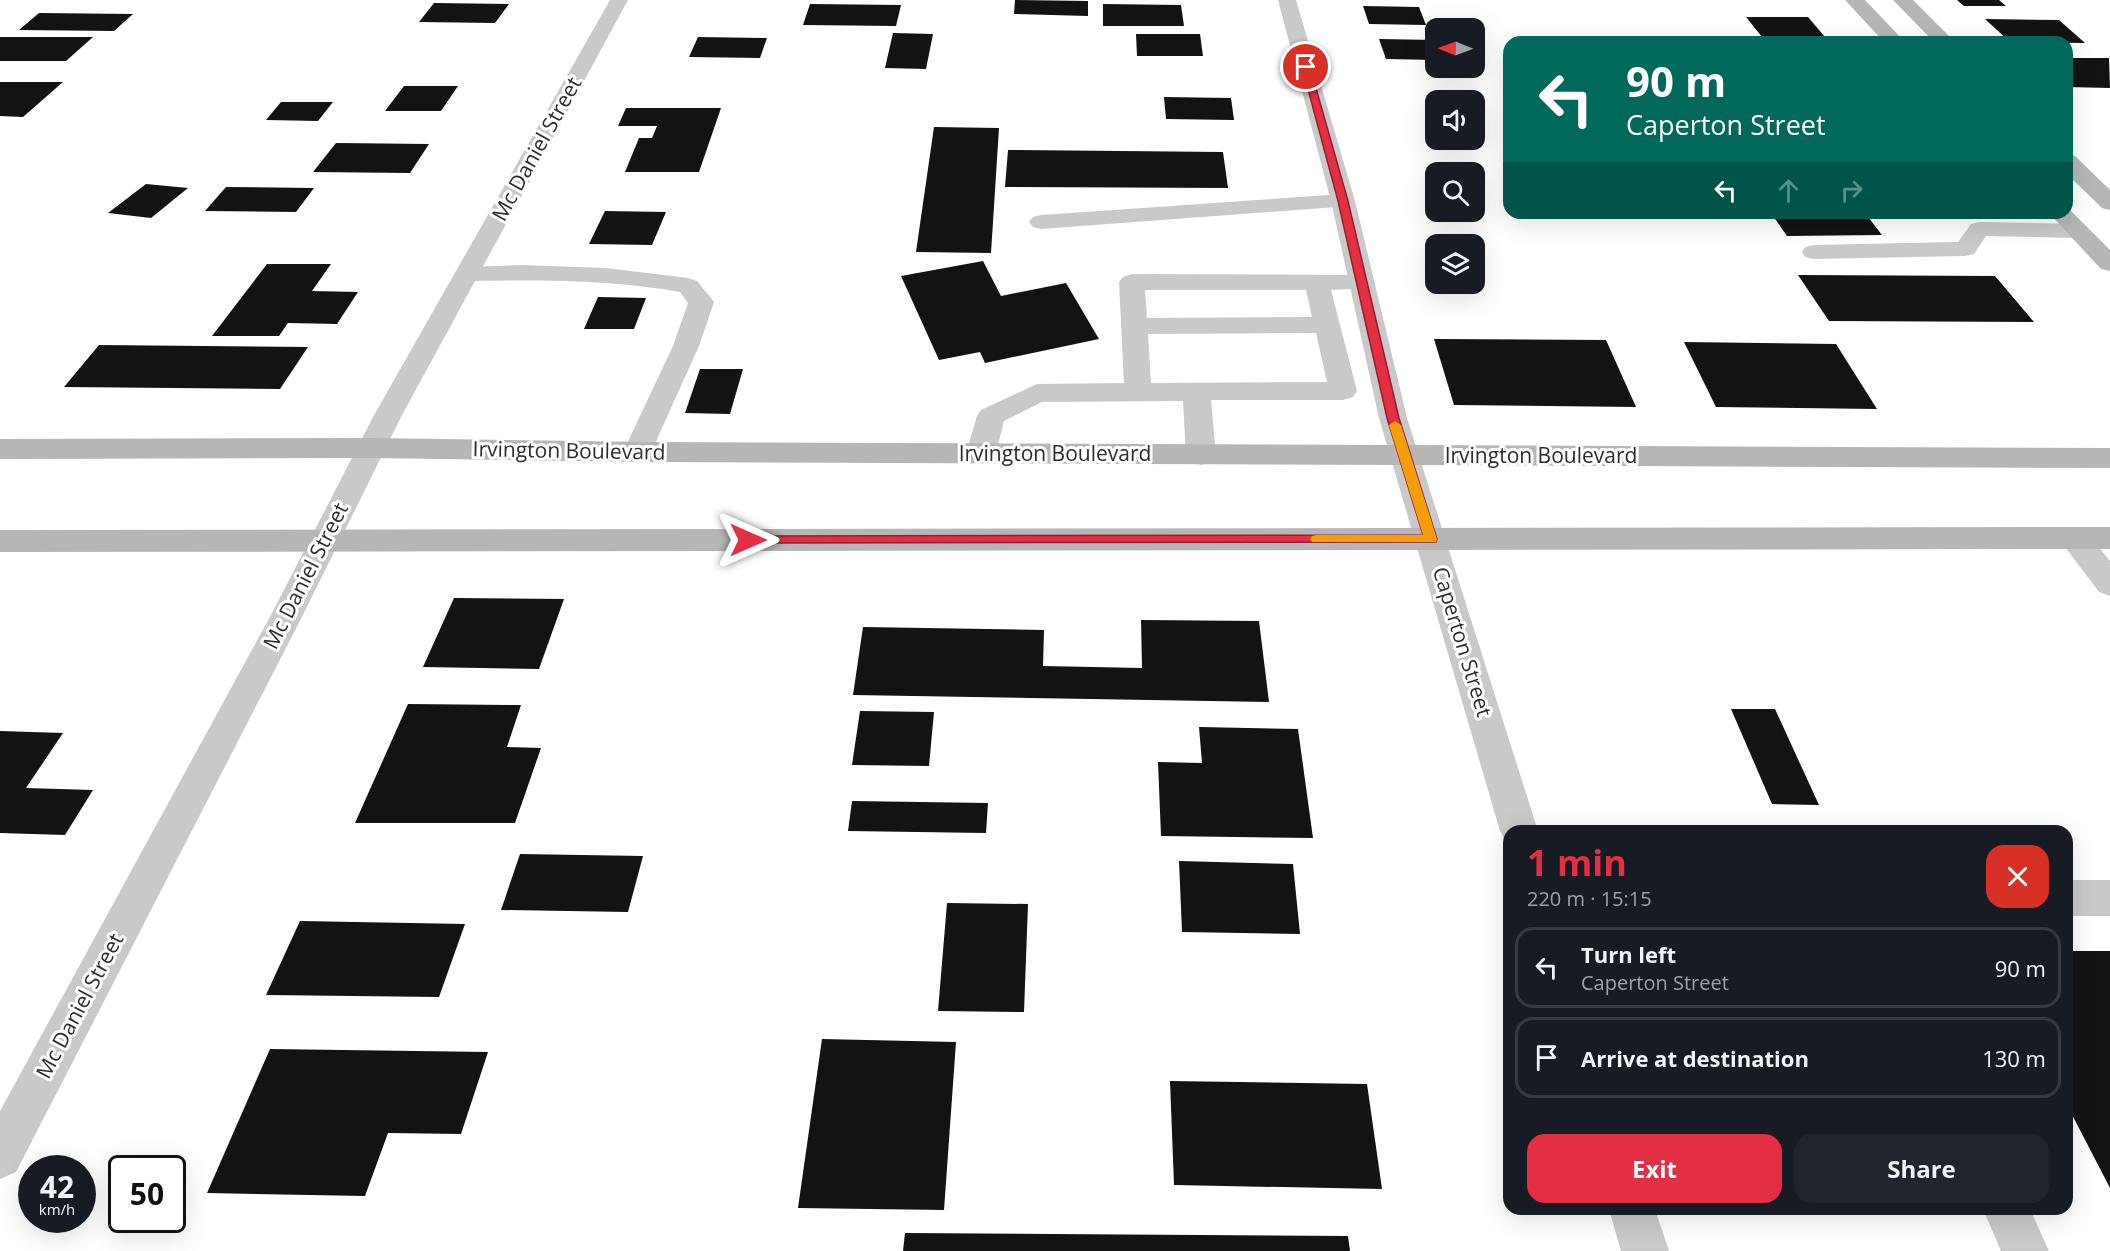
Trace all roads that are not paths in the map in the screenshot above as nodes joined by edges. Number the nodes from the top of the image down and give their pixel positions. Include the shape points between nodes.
1 (619, 0) edge
2 (1287, 0) edge
3 (1854, 0) edge
4 (1902, 0) edge
5 (1889, 36) edge
6 (1939, 36) edge
7 (2073, 167) edge
8 (1343, 201) junction
9 (2110, 202) edge
10 (2067, 219) edge
11 (1041, 222) dead end
12 (2078, 231) junction
13 (1814, 252) dead end
14 (2110, 264) edge
15 (467, 274) junction
16 (1317, 283) junction
17 (1362, 283) junction
18 (1328, 325) junction
19 (1134, 326) junction
20 (1138, 392) junction
21 (1196, 392) junction
22 (372, 448) junction
23 (0, 449) edge
24 (638, 452) junction
25 (981, 453) junction
26 (1201, 454) junction
27 (1405, 455) junction
28 (2110, 458) edge
29 (2110, 538) edge
30 (1431, 539) junction
31 (2075, 539) junction
32 (0, 541) edge
33 (325, 541) junction
34 (2110, 584) edge
35 (1517, 825) edge
36 (2073, 898) edge
37 (2110, 898) edge
38 (0, 1156) edge
39 (1634, 1215) edge
40 (2009, 1215) edge
41 (1645, 1251) edge
42 (2025, 1251) edge

1 - 15 street, Mc Daniel Street
2 - 8 street, Caperton Street
3 - 5 main road
4 - 6 main road
7 - 9 main road
8 - 11 street
8 - 17 street, Caperton Street
10 - 12 main road
12 - 13 street via 1979,229 1965,249
12 - 14 main road
15 - 22 street, Mc Daniel Street
15 - 24 street via 543,272 647,277 688,286 701,302 686,346
16 - 17 street
16 - 18 street
16 - 19 street via 1132,282
17 - 27 street, Caperton Street
18 - 19 street
18 - 21 street via 1343,392
19 - 20 street
20 - 21 street
20 - 25 street via 1037,393 991,417
21 - 26 street
22 - 23 main road, Irvington Boulevard
22 - 24 main road, Irvington Boulevard
22 - 33 street, Mc Daniel Street
24 - 25 main road, Irvington Boulevard
25 - 26 main road, Irvington Boulevard
26 - 27 main road, Irvington Boulevard
27 - 28 main road, Irvington Boulevard
27 - 30 street, Caperton Street
29 - 31 main road
30 - 31 main road
30 - 33 main road
30 - 35 street, Caperton Street
31 - 34 street
32 - 33 main road
33 - 38 street, Mc Daniel Street
36 - 37 street
39 - 41 street
40 - 42 street

